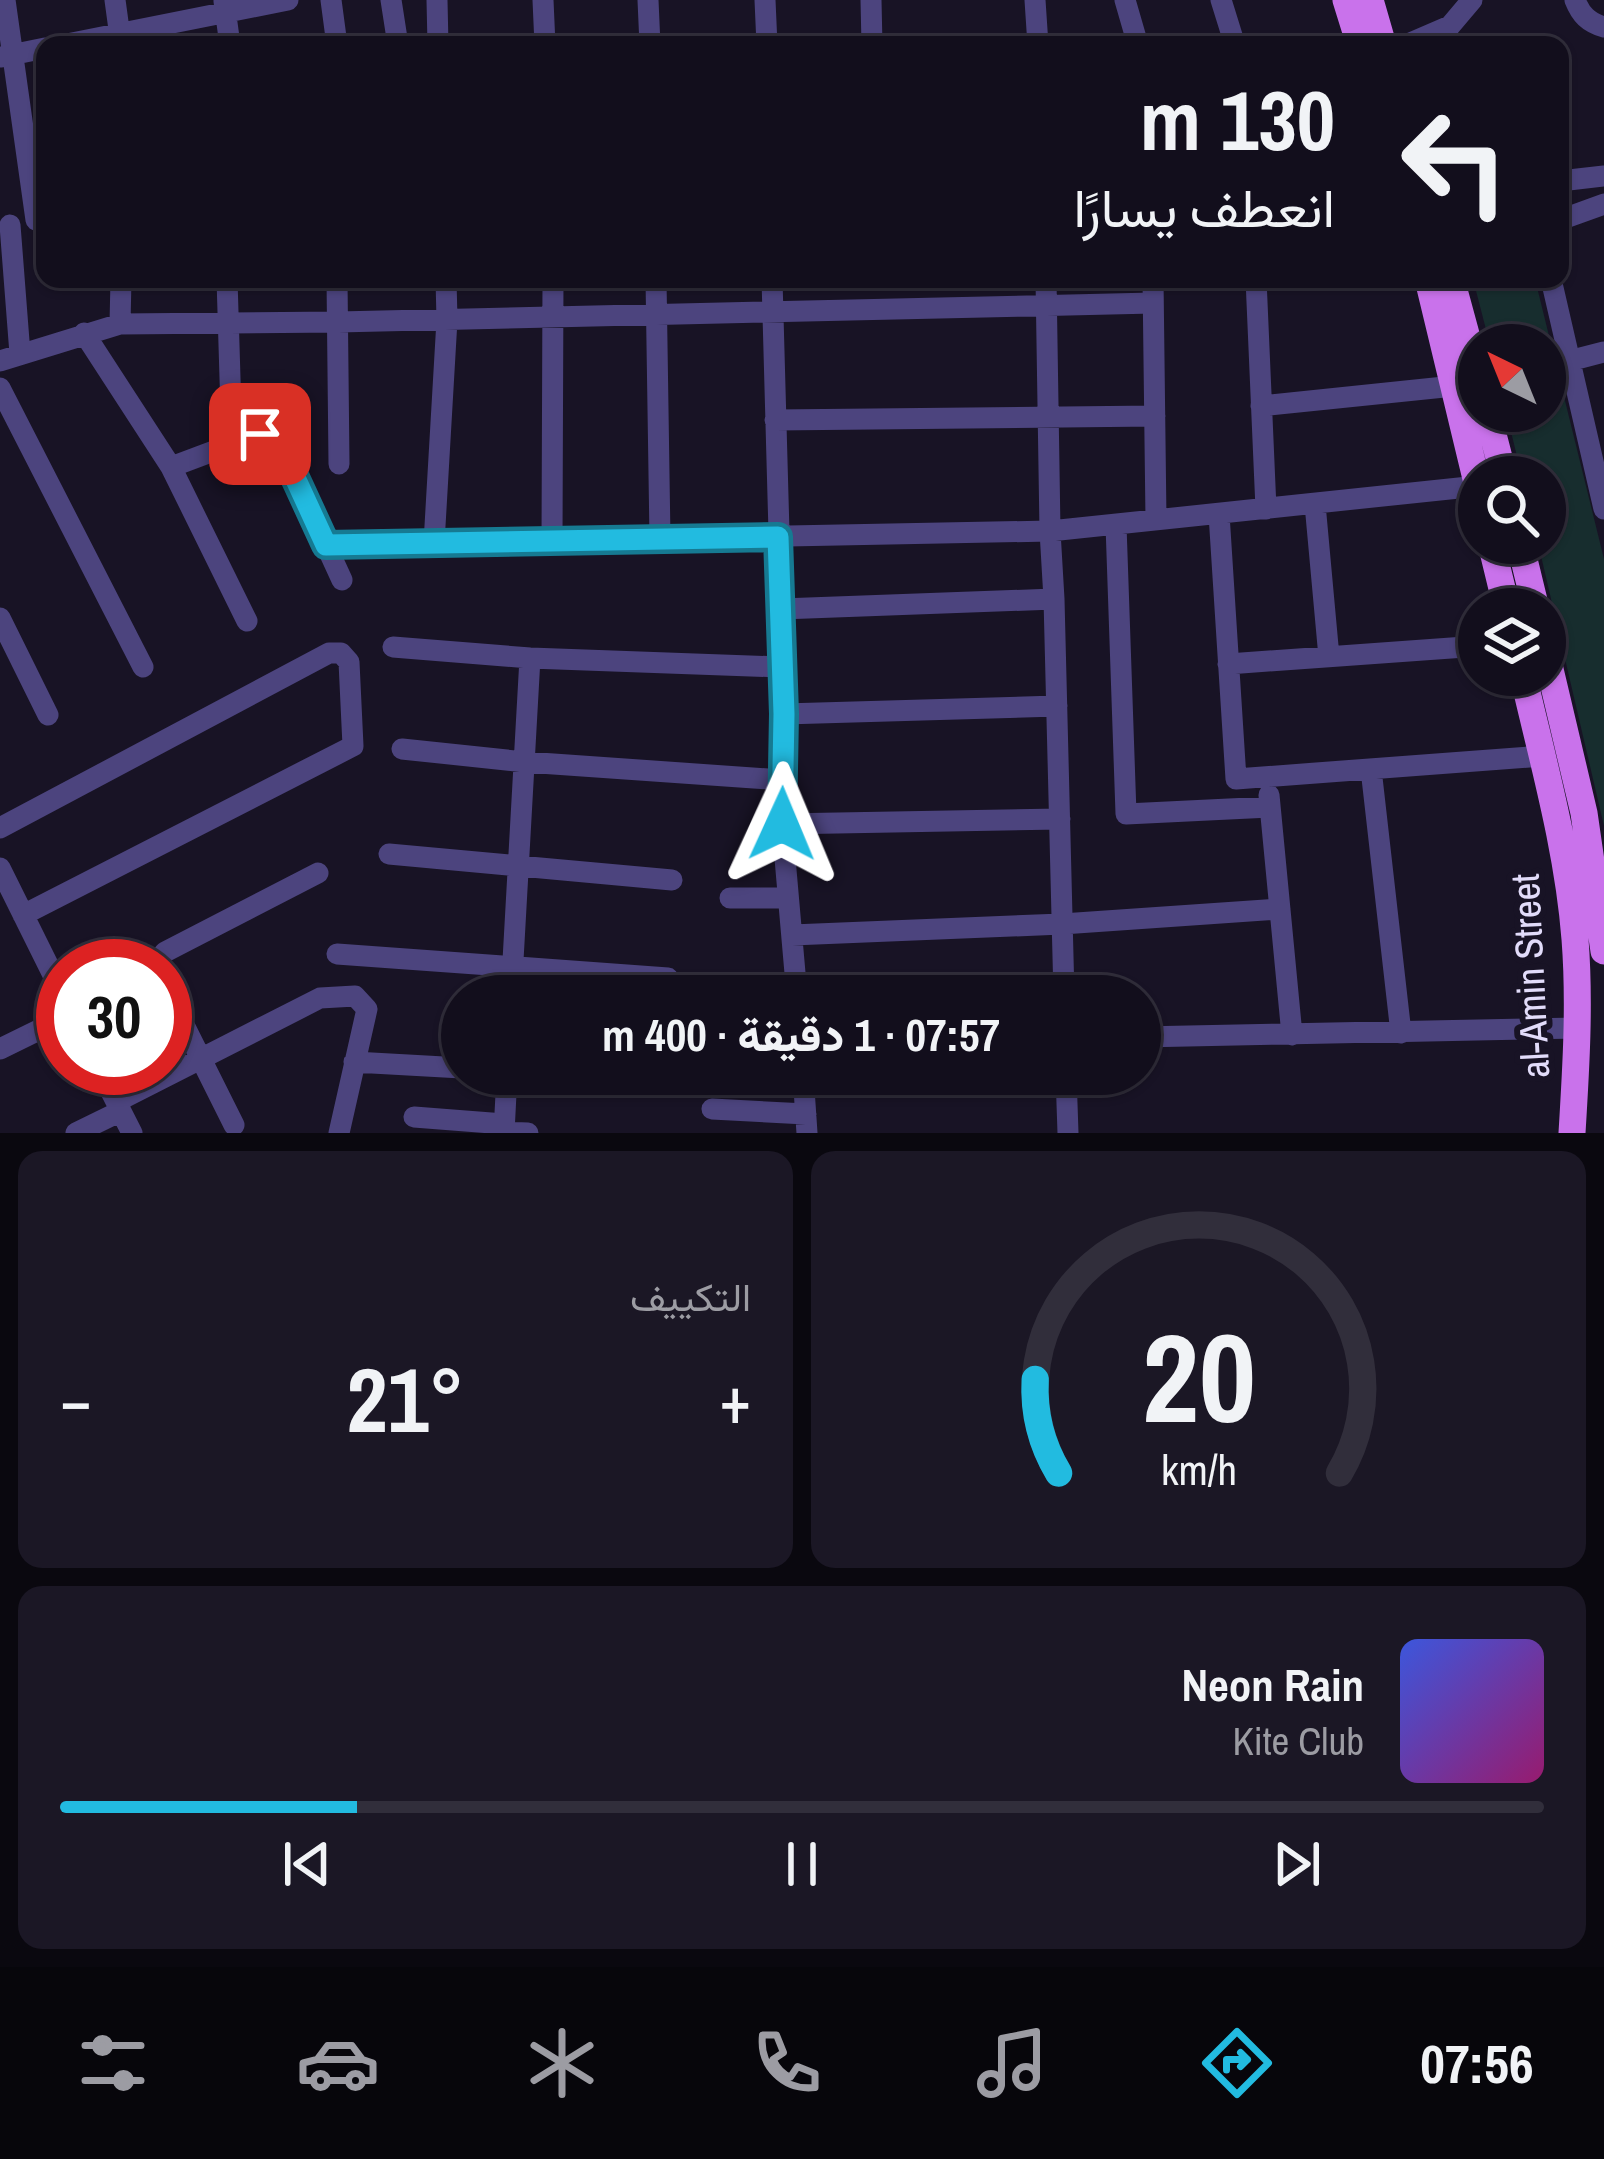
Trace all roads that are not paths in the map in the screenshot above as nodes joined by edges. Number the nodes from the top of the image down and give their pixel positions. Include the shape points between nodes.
1 (5, 0) edge
2 (115, 0) edge
3 (288, 0) edge
4 (331, 0) edge
5 (391, 0) edge
6 (437, 0) edge
7 (543, 0) edge
8 (648, 0) edge
9 (765, 0) edge
10 (871, 0) edge
11 (1035, 0) edge
12 (1125, 0) edge
13 (1221, 0) edge
14 (1346, 0) edge
15 (1370, 0) edge
16 (1472, 0) edge
17 (1575, 0) edge
18 (224, 6) edge
19 (1604, 27) edge
20 (120, 36) edge
21 (129, 36) edge
22 (229, 36) edge
23 (337, 36) edge
24 (397, 36) edge
25 (439, 36) edge
26 (545, 36) edge
27 (650, 36) edge
28 (767, 36) edge
29 (872, 36) edge
30 (1037, 36) edge
31 (1135, 36) edge
32 (1232, 36) edge
33 (1357, 36) edge
34 (1380, 36) edge
35 (1427, 36) edge
36 (7, 56) edge
37 (1604, 176) edge
38 (1569, 180) edge
39 (36, 195) edge
40 (1604, 204) edge
41 (1569, 217) edge
42 (36, 220) edge
43 (5, 226) edge
44 (121, 288) edge
45 (227, 288) edge
46 (337, 288) edge
47 (446, 288) edge
48 (554, 288) edge
49 (656, 288) edge
50 (772, 288) edge
51 (1046, 288) edge
52 (1153, 288) edge
53 (1256, 288) edge
54 (1431, 288) edge
55 (1452, 288) edge
56 (1552, 288) edge
57 (1154, 303) junction
58 (1047, 308) junction
59 (772, 312) junction
60 (657, 315) junction
61 (555, 318) junction
62 (447, 320) junction
63 (338, 322) junction
64 (227, 323) junction
65 (120, 324) junction
66 (1458, 328) edge
67 (84, 333) junction
68 (1604, 352) edge
69 (10, 357) edge
70 (1569, 361) junction
71 (1458, 362) edge
72 (1458, 385) edge
73 (0, 388) edge
74 (1262, 406) junction
75 (1155, 416) junction
76 (1050, 417) junction
77 (775, 420) junction
78 (1596, 443) edge
79 (232, 444) junction
80 (339, 464) dead end
81 (172, 467) junction
82 (1458, 491) edge
83 (1315, 504) junction
84 (1266, 509) junction
85 (1604, 509) edge
86 (1219, 514) junction
87 (1156, 520) junction
88 (1116, 525) junction
89 (1050, 531) junction
90 (778, 537) junction
91 (660, 539) junction
92 (552, 541) junction
93 (434, 543) junction
94 (326, 545) junction
95 (341, 580) dead end
96 (1054, 599) junction
97 (781, 609) junction
98 (0, 618) edge
99 (247, 621) dead end
100 (393, 647) dead end
101 (1458, 648) edge
102 (9, 657) edge
103 (1329, 657) junction
104 (530, 658) junction
105 (1228, 664) junction
106 (143, 667) dead end
107 (781, 668) junction
108 (1528, 696) edge
109 (1556, 696) edge
110 (1057, 706) junction
111 (784, 714) junction
112 (48, 715) dead end
113 (402, 749) dead end
114 (1541, 756) junction
115 (525, 762) junction
116 (1371, 769) junction
117 (1267, 777) junction
118 (782, 780) junction
119 (1270, 807) junction
120 (1584, 814) junction
121 (1060, 819) junction
122 (782, 824) junction
123 (0, 828) edge
124 (1604, 843) edge
125 (389, 854) dead end
126 (519, 866) junction
127 (0, 868) edge
128 (318, 873) dead end
129 (672, 880) dead end
130 (730, 898) dead end
131 (788, 898) junction
132 (1280, 909) junction
133 (23, 915) junction
134 (1062, 924) junction
135 (792, 935) junction
136 (190, 939) edge
137 (36, 941) edge
138 (1604, 951) edge
139 (337, 954) dead end
140 (513, 965) junction
141 (512, 975) edge
142 (632, 975) edge
143 (795, 975) edge
144 (1063, 975) edge
145 (1578, 1028) junction
146 (36, 1031) edge
147 (1401, 1033) junction
148 (1292, 1035) junction
149 (1161, 1037) edge
150 (192, 1043) edge
151 (0, 1049) edge
152 (199, 1058) junction
153 (354, 1062) junction
154 (441, 1067) edge
155 (112, 1095) edge
156 (506, 1095) edge
157 (1067, 1095) edge
158 (118, 1106) junction
159 (712, 1108) dead end
160 (414, 1117) dead end
161 (234, 1124) dead end
162 (807, 1124) edge
163 (504, 1130) edge
164 (76, 1133) edge
165 (132, 1133) edge
166 (339, 1133) edge
167 (528, 1133) edge
168 (1068, 1133) edge
169 (1572, 1133) edge

1 - 36 street
2 - 20 street
3 - 18 street
4 - 23 street
5 - 24 street
6 - 25 street
7 - 26 street
8 - 27 street
9 - 28 street
10 - 29 street
11 - 30 street
12 - 31 street
13 - 32 street
14 - 33 main road
15 - 34 main road
16 - 35 street via 1450,26
17 - 19 street via 1581,14
18 - 21 street
18 - 22 street
36 - 39 street
37 - 38 street
40 - 41 street
42 - 43 street
43 - 69 street
44 - 65 street
45 - 64 street
46 - 63 street
47 - 62 street
48 - 61 street
49 - 60 street
50 - 59 street
51 - 58 street
52 - 57 street
53 - 74 street
54 - 71 main road
55 - 66 main road
56 - 70 street
57 - 58 street
57 - 75 street
58 - 59 street
58 - 76 street
59 - 60 street
59 - 77 street
60 - 61 street
60 - 91 street
61 - 62 street
61 - 92 street
62 - 63 street
62 - 93 street
63 - 64 street
63 - 80 street
64 - 65 street
64 - 79 street
65 - 67 street
67 - 69 street
67 - 81 street
68 - 70 street
70 - 78 street
72 - 74 street
73 - 106 street
74 - 84 street
75 - 76 street
75 - 87 street
76 - 77 street
76 - 89 street
77 - 90 street
78 - 85 street
79 - 81 street
79 - 94 street via 260,434 280,445
81 - 99 street
82 - 83 street
83 - 84 street
83 - 103 street
84 - 86 street
86 - 87 street
86 - 105 street
87 - 88 street
88 - 89 street
88 - 119 street via 1126,814
89 - 90 street
89 - 96 street
90 - 91 street
90 - 97 street
91 - 92 street
92 - 93 street
93 - 94 street
94 - 95 street
96 - 97 street
96 - 110 street
97 - 107 street
98 - 102 street
100 - 104 street
101 - 103 street
102 - 112 street
103 - 105 street
104 - 107 street
104 - 115 street
105 - 117 street via 1236,779
107 - 111 street
108 - 114 main road, al-Amin Street
109 - 120 main road, al-Amin Street
110 - 111 street
110 - 121 street
111 - 118 street
113 - 115 street
114 - 116 street
114 - 145 main road, al-Amin Street via 1575,938
115 - 118 street
115 - 126 street
116 - 117 street
116 - 147 street
117 - 119 street
118 - 122 street
119 - 132 street
120 - 124 main road
120 - 138 main road, al-Amin Street
121 - 122 street
121 - 134 street
122 - 131 street
123 - 133 street via 329,653 349,662 353,746
125 - 126 street
126 - 129 street
126 - 140 street
127 - 133 street
128 - 136 street
130 - 131 street
131 - 135 street
132 - 134 street
132 - 148 street
133 - 137 street
134 - 135 street
134 - 144 street
135 - 143 street
139 - 140 street
140 - 141 street
140 - 142 street
145 - 147 street
145 - 169 main road, al-Amin Street
146 - 151 street
147 - 148 street
148 - 149 street
150 - 152 street
152 - 153 street via 320,998 355,996 367,1009
152 - 158 street
152 - 161 street
153 - 154 street
153 - 166 street
155 - 158 street
156 - 163 street
157 - 168 street
158 - 164 street
158 - 165 street
159 - 162 street
160 - 163 street
163 - 167 street

